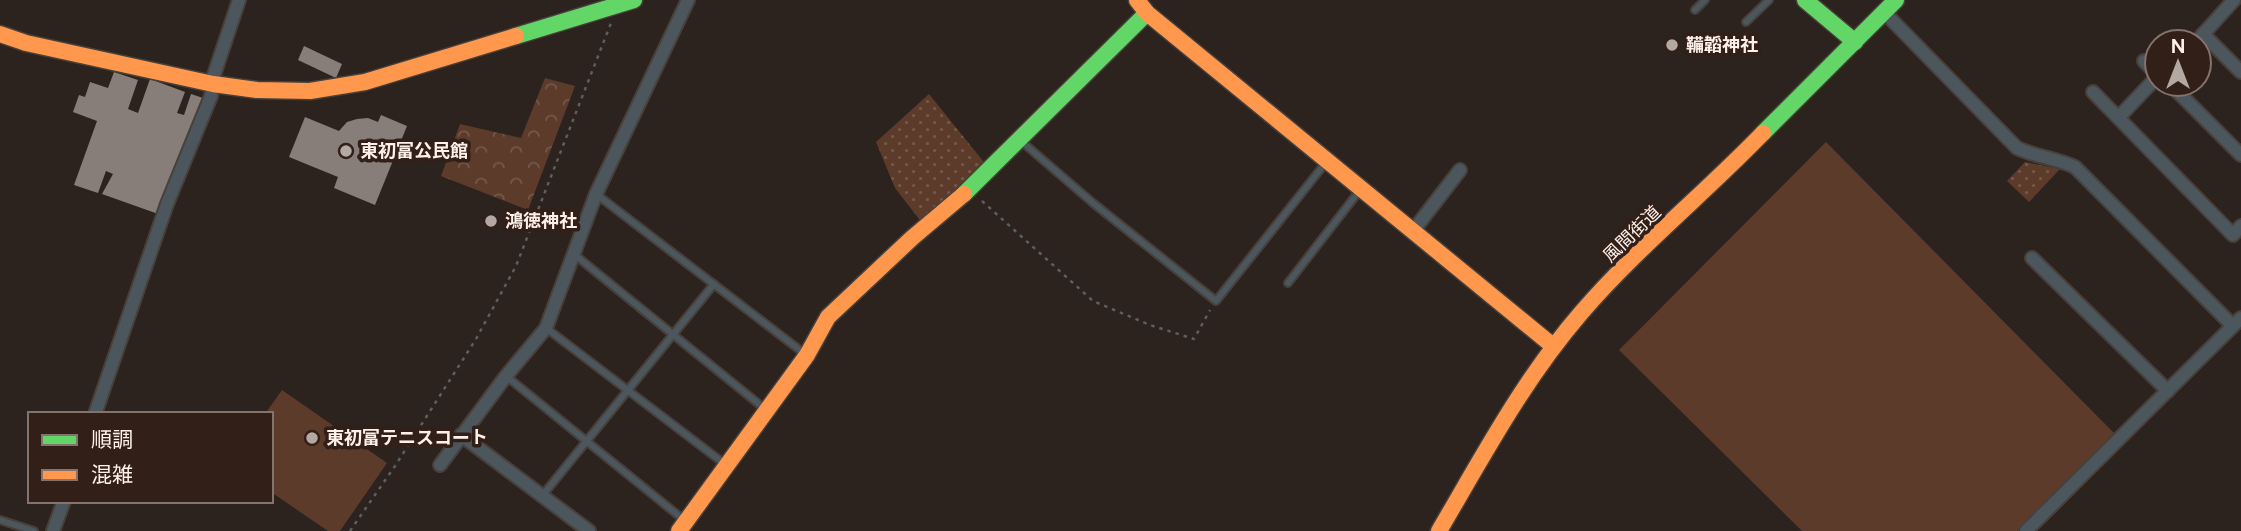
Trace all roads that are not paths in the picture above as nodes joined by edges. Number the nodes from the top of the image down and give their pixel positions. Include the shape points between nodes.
1 (239, 0) edge
2 (688, 0) edge
3 (1137, 0) edge
4 (1705, 0) edge
5 (1769, 0) edge
6 (1805, 0) edge
7 (1896, 0) edge
8 (2234, 0) edge
9 (623, 1) edge
10 (1695, 10) dead end
11 (1884, 12) junction
12 (1147, 13) junction
13 (1746, 22) dead end
14 (2208, 28) edge
15 (0, 34) edge
16 (1855, 43) junction
17 (2213, 49) edge
18 (2241, 72) edge
19 (213, 84) junction
20 (2143, 91) edge
21 (2093, 92) dead end
22 (2184, 98) edge
23 (2119, 117) junction
24 (1020, 139) junction
25 (2241, 156) edge
26 (1328, 160) junction
27 (1460, 170) dead end
28 (1362, 188) junction
29 (596, 194) junction
30 (2241, 226) edge
31 (1413, 231) junction
32 (573, 254) junction
33 (2032, 258) dead end
34 (1288, 283) dead end
35 (714, 284) junction
36 (2237, 322) edge
37 (547, 328) junction
38 (673, 334) junction
39 (1553, 346) junction
40 (807, 355) junction
41 (506, 376) junction
42 (628, 390) junction
43 (2168, 391) junction
44 (767, 411) junction
45 (96, 412) edge
46 (461, 435) junction
47 (586, 442) junction
48 (440, 465) dead end
49 (726, 466) junction
50 (542, 496) junction
51 (63, 503) edge
52 (0, 520) edge
53 (682, 526) edge
54 (34, 531) edge
55 (53, 531) edge
56 (589, 531) edge
57 (1439, 531) edge
58 (2026, 531) edge

1 - 19 street
2 - 29 street
3 - 12 street
4 - 10 lane
5 - 13 lane
6 - 16 street
7 - 11 street, 風間街道
8 - 14 street
9 - 19 street via 365,82 310,91
11 - 16 street, 風間街道
11 - 36 street via 2017,148 2074,167
12 - 24 street
12 - 26 street
15 - 19 street
16 - 39 street, 風間街道 via 1612,279
17 - 18 street
19 - 45 street
20 - 23 street
21 - 23 street
22 - 25 street
23 - 30 street via 2233,235
24 - 26 lane via 1216,301
24 - 40 street via 828,317
26 - 28 street
27 - 31 street
28 - 31 street
28 - 34 lane
29 - 32 street
29 - 35 lane
31 - 39 street
32 - 37 street
32 - 38 lane
33 - 43 street
35 - 38 lane
35 - 40 lane
36 - 43 street
37 - 41 street
37 - 42 lane
38 - 42 lane
38 - 44 lane
39 - 57 street, 風間街道 via 1492,437
40 - 44 street
41 - 46 street
41 - 47 lane
42 - 47 lane
42 - 49 lane
43 - 58 street
44 - 49 street
46 - 48 street
46 - 50 street
47 - 50 lane
47 - 53 lane
49 - 53 street
50 - 56 street
51 - 55 street
52 - 54 lane

